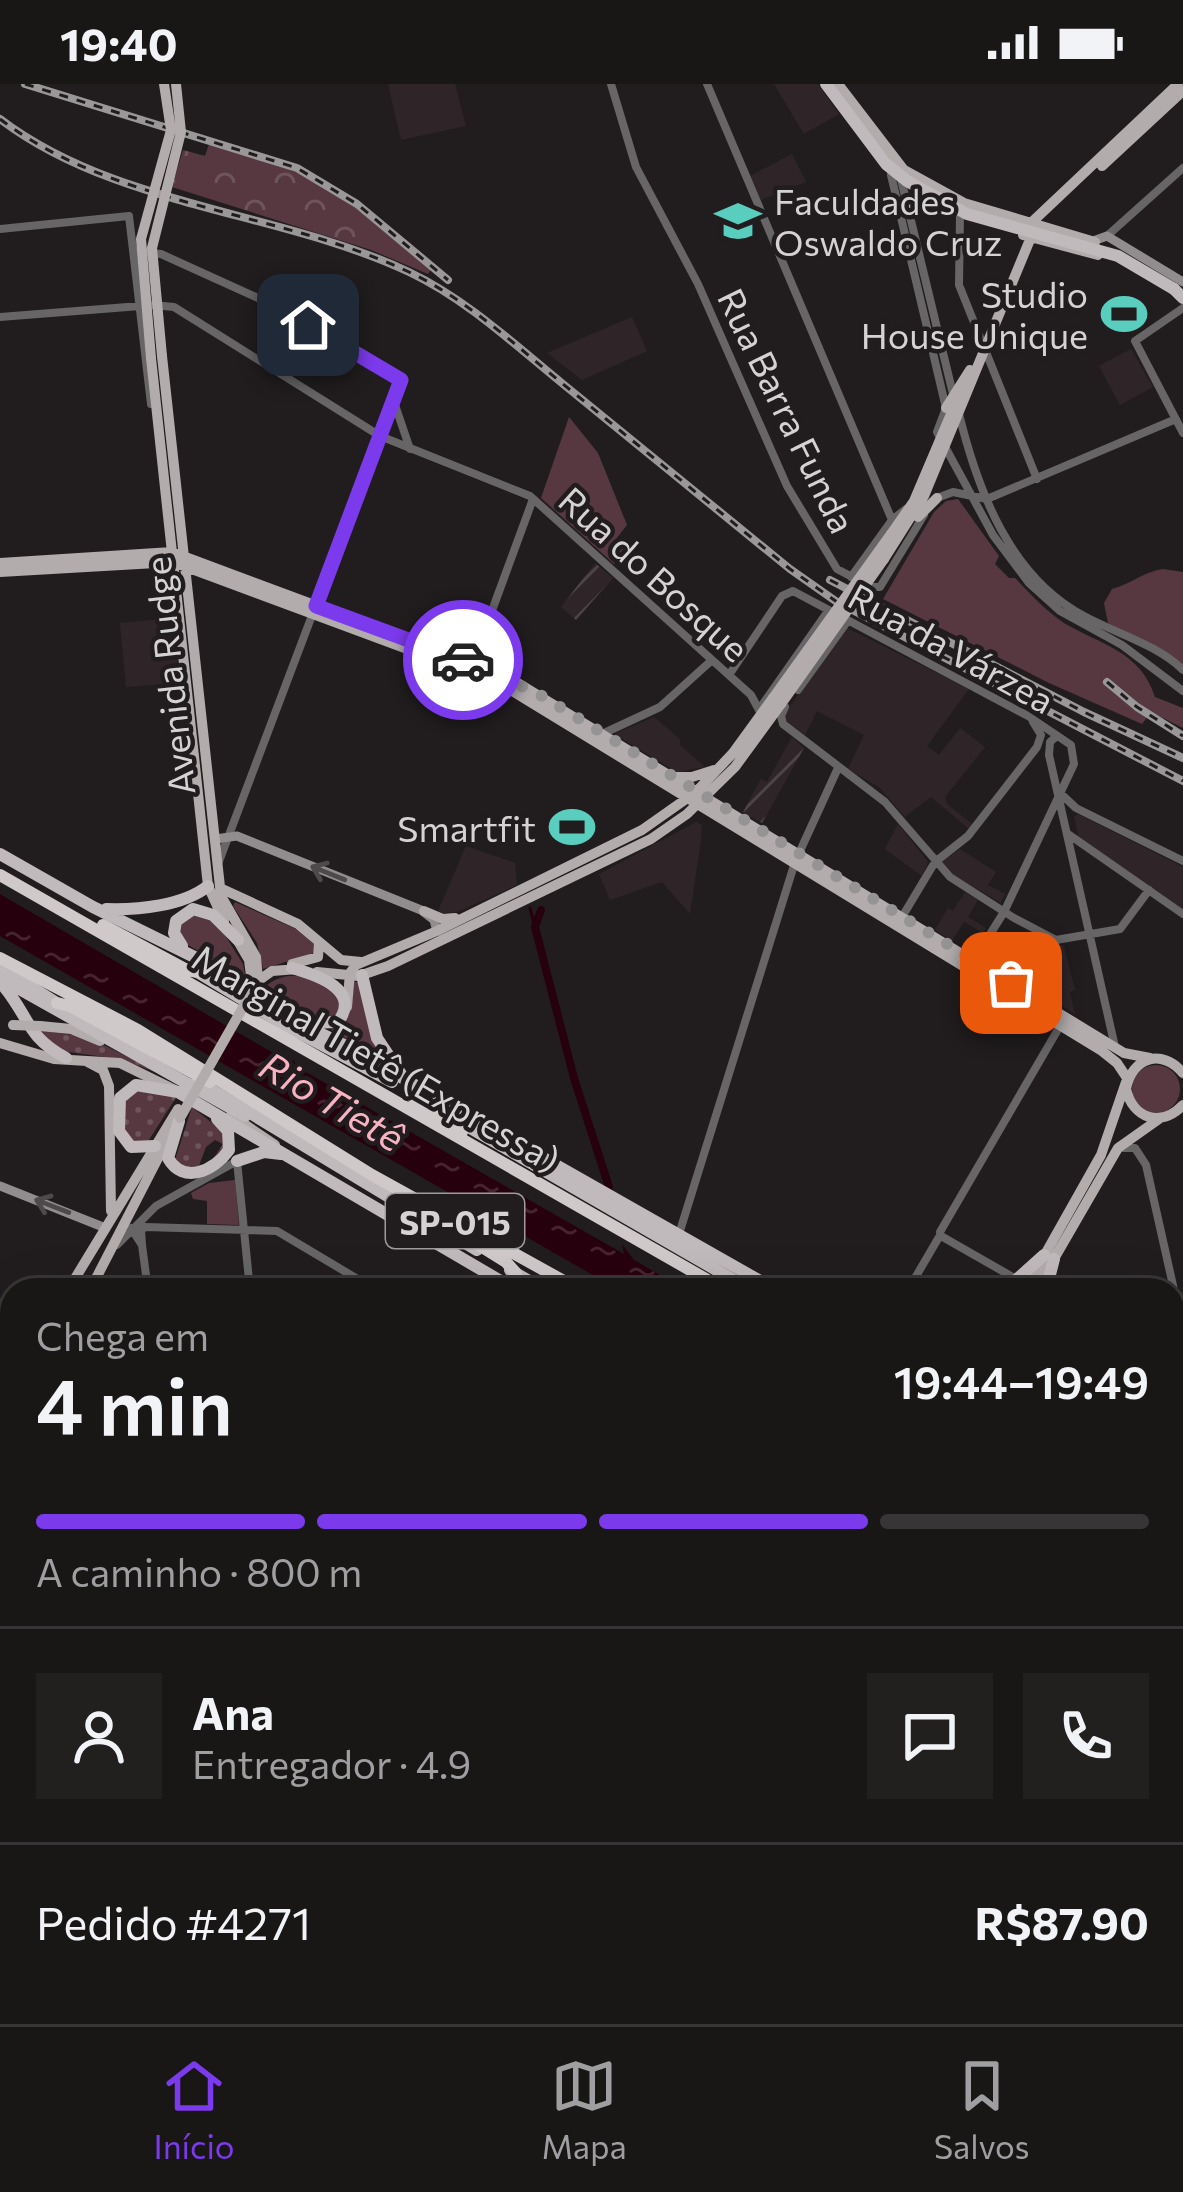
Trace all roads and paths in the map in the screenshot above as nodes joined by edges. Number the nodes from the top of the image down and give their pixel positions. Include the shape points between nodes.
1 (164, 84) edge
2 (176, 84) edge
3 (611, 84) edge
4 (706, 84) edge
5 (829, 84) edge
6 (1180, 87) edge
7 (1183, 168) edge
8 (898, 175) junction
9 (927, 198) junction
10 (908, 212) junction
11 (960, 215) junction
12 (1034, 224) dead end
13 (0, 229) edge
14 (1097, 245) junction
15 (134, 251) junction
16 (921, 286) junction
17 (1181, 294) edge
18 (139, 306) junction
19 (0, 317) edge
20 (981, 352) junction
21 (157, 357) junction
22 (393, 401) junction
23 (954, 404) junction
24 (1176, 419) junction
25 (158, 428) junction
26 (1183, 433) edge
27 (380, 436) junction
28 (406, 436) junction
29 (397, 444) junction
30 (942, 446) junction
31 (410, 449) junction
32 (1037, 479) junction
33 (970, 495) junction
34 (937, 498) junction
35 (533, 499) junction
36 (988, 499) junction
37 (911, 506) junction
38 (993, 511) junction
39 (982, 516) junction
40 (892, 520) junction
41 (907, 527) junction
42 (893, 538) junction
43 (179, 559) junction
44 (0, 563) edge
45 (0, 572) edge
46 (850, 577) junction
47 (315, 610) junction
48 (828, 611) junction
49 (847, 622) junction
50 (816, 627) junction
51 (833, 640) junction
52 (1151, 650) junction
53 (712, 660) junction
54 (1144, 664) junction
55 (1180, 667) edge
56 (471, 668) junction
57 (729, 675) junction
58 (1162, 678) junction
59 (1182, 688) edge
60 (751, 695) junction
61 (776, 703) junction
62 (1028, 716) junction
63 (760, 721) junction
64 (602, 734) junction
65 (1059, 736) junction
66 (1037, 747) junction
67 (1049, 754) junction
68 (838, 768) junction
69 (723, 772) junction
70 (670, 781) junction
71 (1058, 791) junction
72 (697, 798) junction
73 (1076, 808) junction
74 (671, 810) junction
75 (730, 813) junction
76 (715, 814) junction
77 (1064, 821) junction
78 (214, 824) junction
79 (674, 824) junction
80 (1067, 833) junction
81 (232, 835) junction
82 (215, 839) junction
83 (1083, 847) junction
84 (204, 850) junction
85 (0, 854) edge
86 (796, 858) junction
87 (1183, 861) edge
88 (935, 862) junction
89 (1074, 863) junction
90 (218, 864) junction
91 (0, 874) edge
92 (214, 887) junction
93 (1149, 890) junction
94 (73, 896) junction
95 (93, 907) junction
96 (58, 908) junction
97 (424, 911) junction
98 (1004, 912) junction
99 (470, 914) junction
100 (1183, 914) edge
101 (902, 917) junction
102 (437, 931) junction
103 (1093, 935) junction
104 (238, 940) junction
105 (318, 940) junction
106 (187, 951) junction
107 (418, 952) junction
108 (971, 965) junction
109 (292, 968) junction
110 (0, 969) edge
111 (272, 971) junction
112 (359, 971) junction
113 (201, 973) junction
114 (256, 979) junction
115 (57, 1003) junction
116 (281, 1009) junction
117 (345, 1013) junction
118 (6, 1024) edge
119 (1060, 1025) junction
120 (0, 1043) edge
121 (1115, 1047) junction
122 (155, 1052) junction
123 (66, 1058) junction
124 (1150, 1058) junction
125 (83, 1059) junction
126 (1178, 1060) edge
127 (1183, 1072) edge
128 (1127, 1080) junction
129 (410, 1088) junction
130 (178, 1092) junction
131 (198, 1103) junction
132 (1183, 1105) edge
133 (179, 1116) junction
134 (1163, 1118) junction
135 (1183, 1124) edge
136 (284, 1134) junction
137 (155, 1146) junction
138 (278, 1148) junction
139 (1118, 1148) junction
140 (332, 1150) junction
141 (314, 1151) junction
142 (293, 1157) junction
143 (237, 1161) junction
144 (506, 1165) junction
145 (372, 1175) junction
146 (0, 1186) edge
147 (138, 1202) junction
148 (146, 1214) junction
149 (107, 1221) junction
150 (159, 1226) junction
151 (131, 1228) junction
152 (244, 1229) junction
153 (679, 1234) junction
154 (940, 1235) junction
155 (142, 1246) junction
156 (112, 1250) junction
157 (452, 1253) junction
158 (1049, 1257) junction
159 (516, 1274) junction
160 (78, 1278) edge
161 (97, 1278) edge
162 (146, 1278) edge
163 (249, 1278) edge
164 (356, 1278) edge
165 (495, 1278) edge
166 (523, 1278) edge
167 (558, 1278) edge
168 (704, 1278) edge
169 (732, 1278) edge
170 (755, 1278) edge
171 (915, 1278) edge
172 (1011, 1278) edge
173 (1029, 1278) edge
174 (1041, 1278) edge
175 (1047, 1278) edge
176 (1171, 1278) edge

1 - 21 main road, bridge via 170,130 141,238
2 - 21 main road, bridge via 181,132 152,248
3 - 46 street, Rua Barra Funda via 636,166 782,477 835,567
4 - 40 street
5 - 8 main road
5 - 17 highway, bridge via 890,160 926,186 975,210 1117,250
6 - 12 main road
7 - 14 street
8 - 9 main road
8 - 10 street
8 - 14 main road
8 - 16 street
9 - 10 main road
9 - 11 main road
10 - 16 street
11 - 14 main road
11 - 20 street via 958,285
13 - 15 street, Avenida Rudge via 124,214
14 - 17 main road
14 - 17 main road via 1152,263
15 - 18 street, Avenida Rudge
15 - 22 street via 161,254 269,303 401,380
16 - 23 street
16 - 23 street
17 - 24 street via 1135,341
18 - 19 street, Rua do Bosque
18 - 25 street, Avenida Rudge
18 - 27 street, Rua do Bosque via 178,309
20 - 20 main road via 1026,241
20 - 23 main road
20 - 23 main road
20 - 32 street
21 - 25 main road, Avenida Rudge
21 - 43 main road, Avenida Rudge
22 - 27 street
22 - 28 street
23 - 30 main road
23 - 36 street
24 - 26 street
24 - 32 street
25 - 43 main road, Avenida Rudge
27 - 29 street, Rua do Bosque
27 - 47 street
28 - 29 street
28 - 31 street
29 - 31 street, Rua do Bosque
30 - 33 street
30 - 37 main road
30 - 41 main road
31 - 35 street, Rua do Bosque
32 - 36 street
33 - 34 street
33 - 36 street
33 - 39 street
34 - 41 main road
34 - 46 street, Rua Barra Funda via 883,585
35 - 53 street, Rua do Bosque
35 - 56 street
36 - 38 street
37 - 40 street
37 - 42 main road
38 - 39 street
38 - 52 street via 1049,594
39 - 54 street via 1018,572 1052,605
40 - 42 street
40 - 46 street
41 - 42 main road
42 - 61 main road, bridge
43 - 44 main road
43 - 45 main road
43 - 47 main road
43 - 78 main road, Avenida Rudge
43 - 84 main road, Avenida Rudge
47 - 56 main road
47 - 81 street
48 - 49 street, Rua da Várzea
48 - 50 street
48 - 57 street, Rua da Várzea via 788,592
49 - 51 street
49 - 62 street, Rua da Várzea
50 - 51 street
50 - 61 street
51 - 61 street
52 - 54 street via 1154,660
52 - 55 street
53 - 57 street, Rua do Bosque
53 - 64 street via 660,707
54 - 58 street
55 - 58 street via 1166,667
56 - 64 main road via 518,682
56 - 70 main road
57 - 60 street, Rua do Bosque
58 - 59 street
60 - 61 street, Rua do Bosque
60 - 63 street, Rua do Bosque
61 - 63 main road
61 - 63 street
61 - 68 street via 783,724
62 - 65 street, Rua da Várzea
62 - 66 street via 1041,735
63 - 69 main road
64 - 70 main road
65 - 67 street
65 - 71 street, Rua da Várzea via 1074,748 1074,764
66 - 67 street
66 - 88 street via 968,836
67 - 71 street
68 - 86 street
68 - 88 street via 885,802
69 - 70 main road
69 - 72 main road
69 - 75 main road via 720,796
70 - 72 main road
70 - 74 main road
71 - 73 street
71 - 77 street
71 - 98 street
72 - 74 main road
72 - 75 main road
72 - 76 main road
72 - 79 main road
73 - 77 street
73 - 87 street
74 - 99 main road
75 - 86 main road
76 - 79 main road
76 - 86 main road
77 - 80 street
78 - 81 main road
78 - 82 main road, Avenida Rudge
79 - 107 main road
80 - 83 street
80 - 89 street
81 - 82 main road
81 - 90 street
97 -> 81 main road
82 - 84 main road
82 - 90 main road, Avenida Rudge
83 - 89 street
83 - 93 street
84 - 92 main road, Avenida Rudge
85 - 94 highway
86 - 101 main road
86 - 108 main road
86 - 153 street
88 - 98 street
88 - 101 street
89 - 103 street
90 - 92 main road, Avenida Rudge
91 - 96 highway, Marginal Tietê (Expressa) / SP-015
92 - 95 highway via 141,908
92 - 104 main road, Avenida Rudge via 214,906
92 - 105 main road
92 - 114 main road, Avenida Rudge via 256,957
93 - 100 street
93 - 103 street via 1121,928
94 - 95 highway
94 - 113 highway
95 - 106 highway
96 - 113 highway
96 - 144 highway, Marginal Tietê (Expressa) / SP-015
97 - 99 main road via 448,919
97 - 102 main road
98 - 103 street via 1056,940
98 - 108 street
99 - 102 main road
101 - 108 main road
102 - 107 main road
102 - 112 main road
103 - 121 street
104 - 106 highway via 213,915 193,909 174,928
104 - 114 main road, Avenida Rudge
105 - 111 main road via 318,957
105 - 112 main road
106 - 116 highway
107 - 112 main road
108 - 119 main road
108 - 121 main road
109 - 111 main road
109 - 112 main road
109 - 117 highway via 339,989
110 - 115 highway
110 - 122 highway, SP-015
110 - 123 highway via 37,1040
110 - 136 highway via 95,1032
110 - 140 highway, SP-015 via 156,1041
111 - 114 main road
112 - 117 main road
112 - 129 highway via 380,1043
113 - 129 highway
114 - 133 main road, bridge
115 - 122 highway
115 - 136 highway
116 - 117 highway via 318,1025
116 - 129 highway
118 - 138 main road, bridge via 80,1032 124,1052
119 - 128 main road via 1112,1058
119 - 154 street
120 - 123 main road
121 - 124 main road
122 - 140 highway, SP-015
123 - 125 main road
124 - 126 main road
124 - 128 main road
125 - 130 main road via 126,1065
125 - 149 main road via 110,1085
126 - 127 main road
128 - 134 main road via 1133,1108
128 - 158 main road via 1102,1155
129 - 144 highway via 417,1103
129 - 153 highway
129 - 169 highway
130 - 131 highway
130 - 137 highway via 142,1084 120,1098 124,1140 137,1149
131 - 133 highway via 228,1131 222,1160 191,1174 173,1167 168,1154
131 - 138 highway
132 - 134 main road
133 - 137 main road
133 - 147 main road
134 - 135 main road
134 - 139 main road
136 - 141 highway
137 - 149 main road
138 - 142 highway
139 - 158 main road
139 - 176 street via 1135,1148 1146,1165
140 - 145 highway, SP-015
141 - 157 highway
141 - 159 highway
142 - 143 highway via 263,1152
142 - 157 highway
143 - 148 street
143 - 152 street
144 - 168 highway, Marginal Tietê (Expressa) / SP-015
145 - 159 highway
145 - 167 highway, SP-015
149 -> 146 main road
147 - 148 street
147 - 156 main road
148 - 150 street
148 - 151 street
149 - 160 main road
150 - 152 street
150 - 155 street via 145,1227
151 - 155 street
151 - 156 street
152 - 163 street
152 - 164 street via 281,1233
153 - 170 highway
154 - 171 street
154 - 172 street
155 - 162 street
156 - 161 main road
157 - 165 highway
158 - 173 highway
158 - 174 main road
158 - 175 highway
159 - 166 highway

